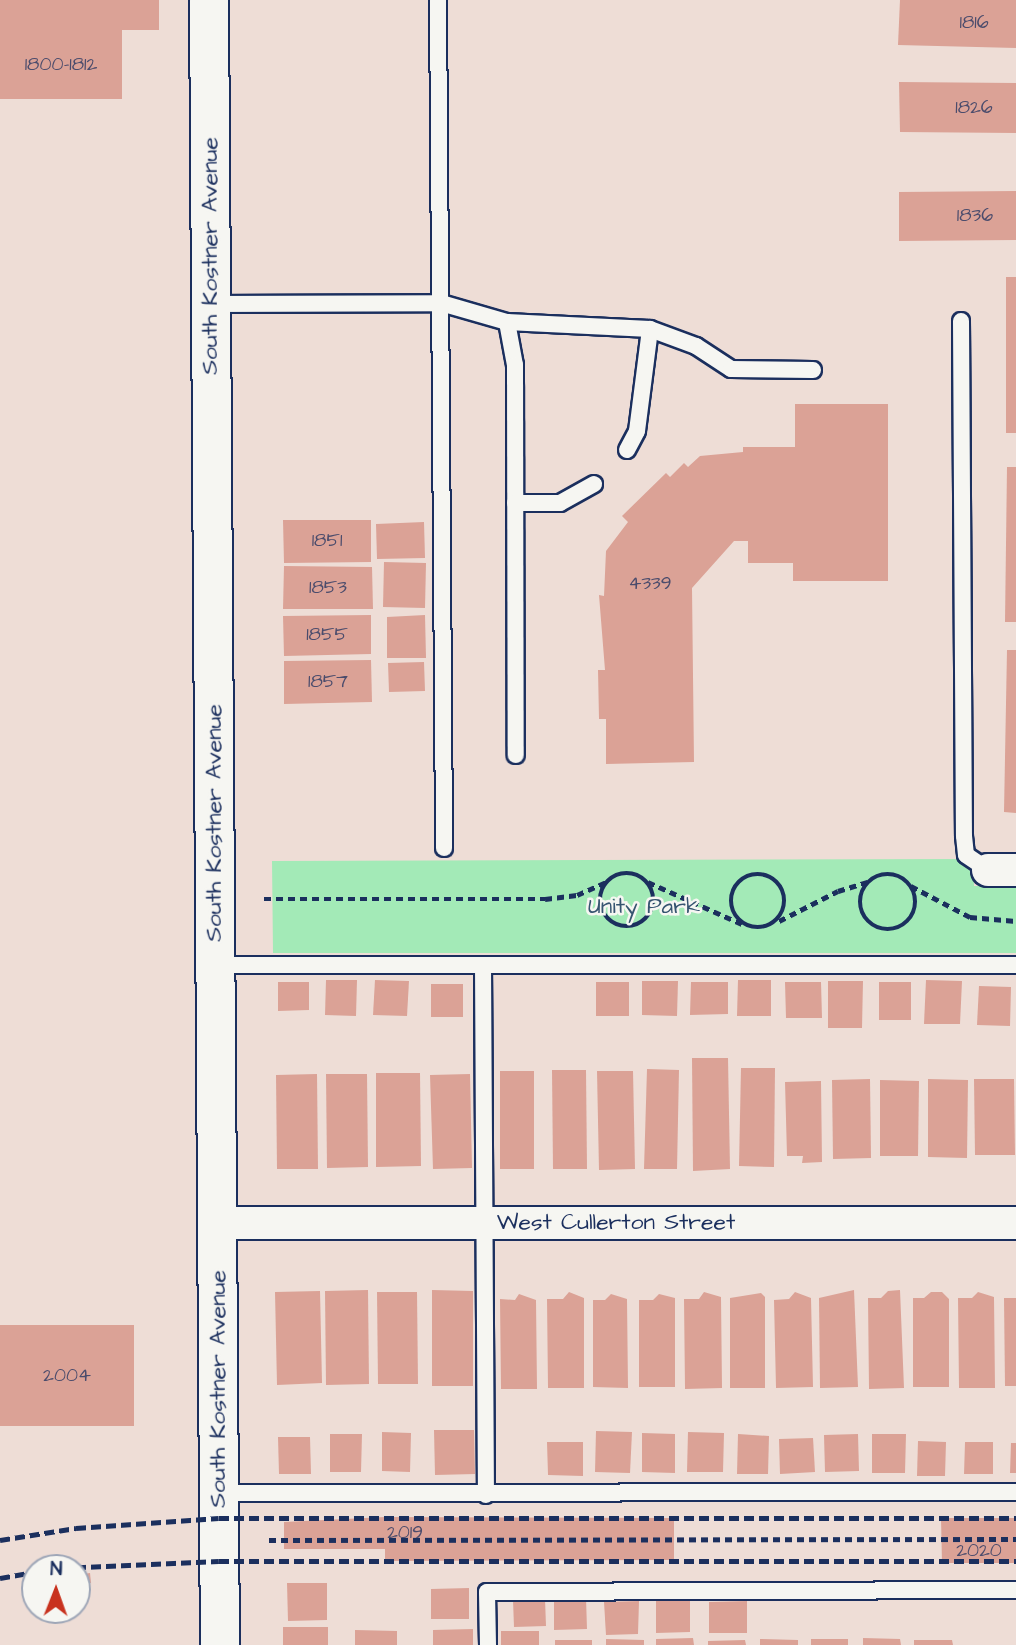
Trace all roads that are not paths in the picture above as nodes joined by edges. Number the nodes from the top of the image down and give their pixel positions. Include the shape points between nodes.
1 (209, 0) edge
2 (438, 0) edge
3 (441, 303) junction
4 (211, 304) junction
5 (507, 321) junction
6 (961, 321) dead end
7 (650, 329) junction
8 (813, 370) dead end
9 (627, 450) dead end
10 (594, 484) dead end
11 (515, 503) junction
12 (516, 755) dead end
13 (444, 848) dead end
14 (1002, 870) edge
15 (215, 965) junction
16 (483, 965) junction
17 (1016, 965) edge
18 (485, 1222) junction
19 (217, 1223) junction
20 (1016, 1223) edge
21 (1016, 1492) edge
22 (219, 1493) junction
23 (486, 1494) junction
24 (1016, 1590) edge
25 (220, 1645) edge
26 (488, 1645) edge

1 - 4 street, South Kostner Avenue
2 - 3 lane
3 - 4 lane
3 - 5 lane
3 - 13 lane
4 - 15 street, South Kostner Avenue
5 - 7 lane
5 - 11 lane via 515,365
6 - 14 lane via 964,836 966,855
7 - 8 lane via 696,346 731,369
7 - 9 lane via 637,432
10 - 11 lane via 560,503
11 - 12 lane
15 - 16 lane
15 - 19 street, South Kostner Avenue
16 - 17 lane
16 - 18 lane
18 - 19 street, West Cullerton Street
18 - 20 street, West Cullerton Street
18 - 23 lane
19 - 22 street, South Kostner Avenue
21 - 23 lane
22 - 23 lane
22 - 25 street, South Kostner Avenue
24 - 26 lane via 487,1592

